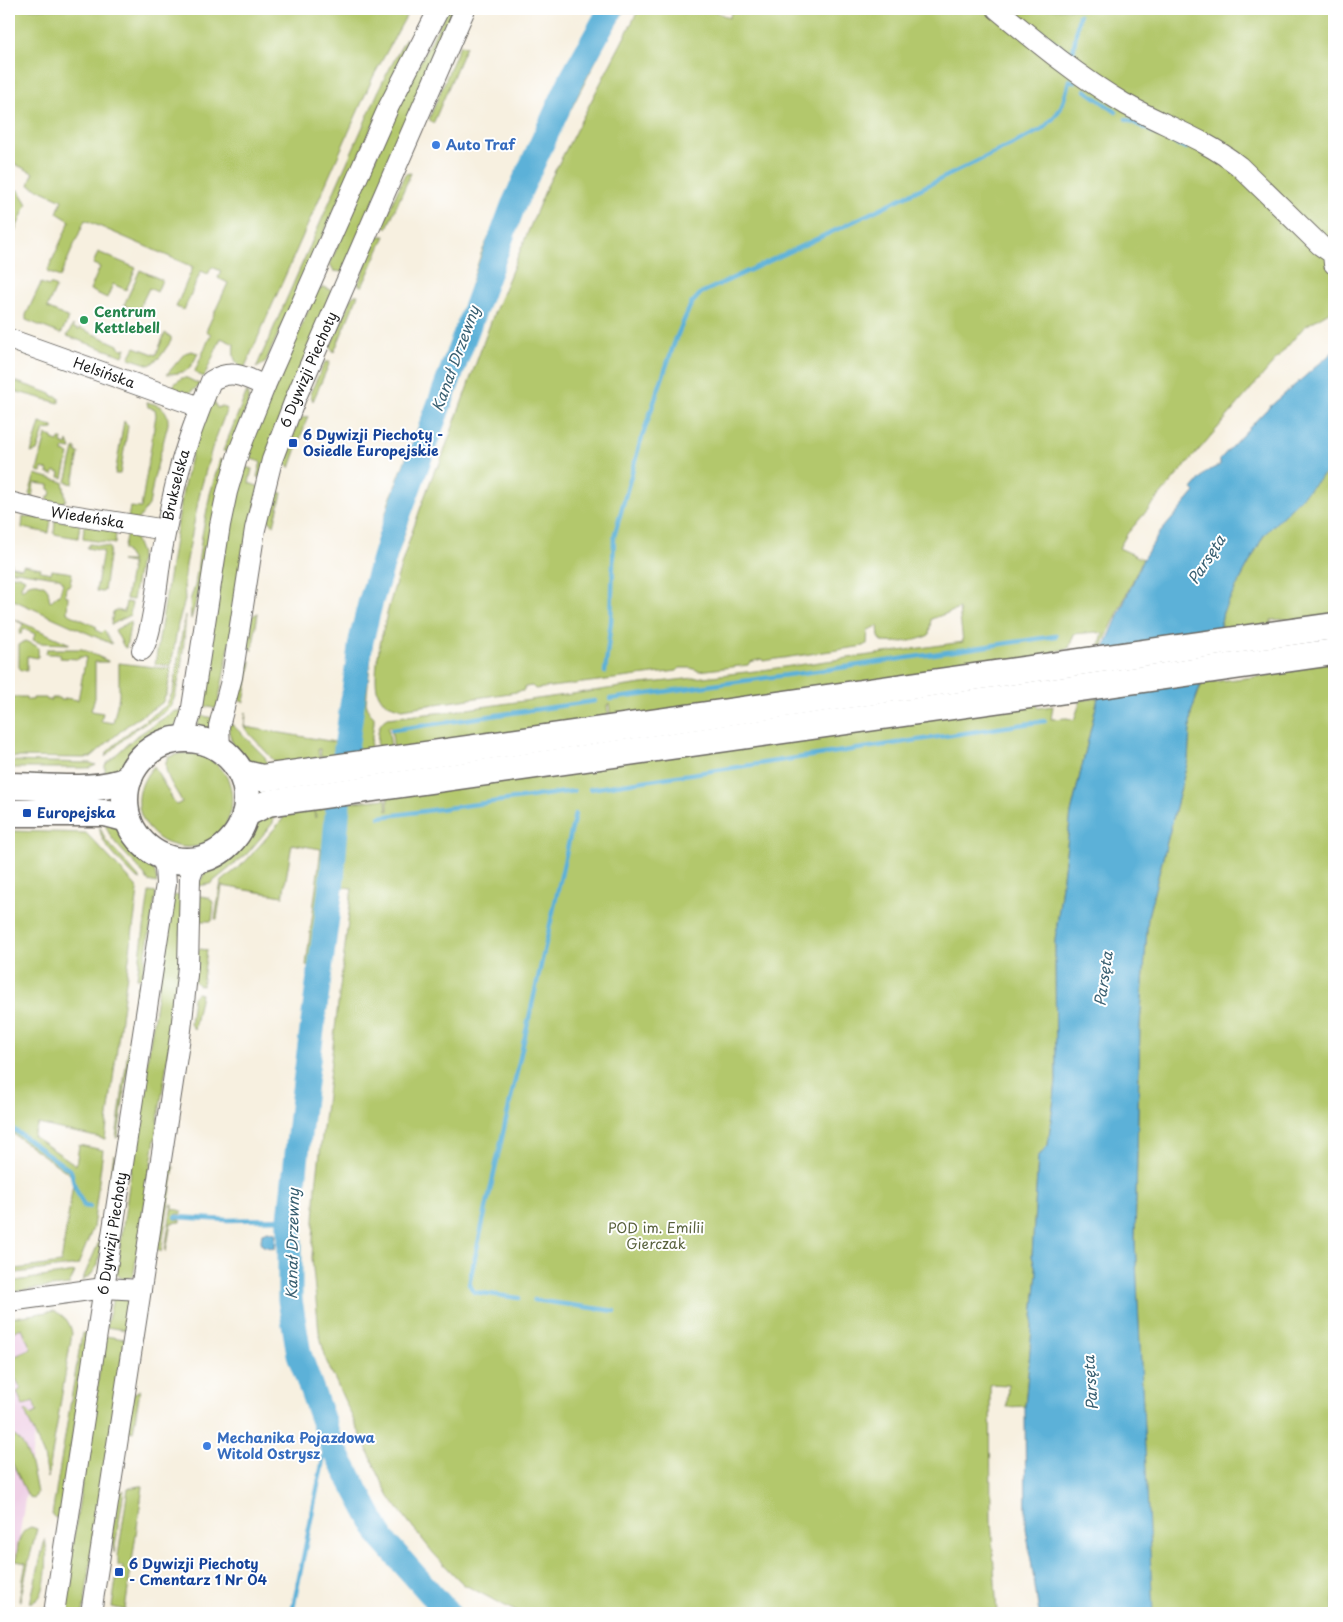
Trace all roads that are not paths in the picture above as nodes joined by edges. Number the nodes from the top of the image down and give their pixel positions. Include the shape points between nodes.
1 (439, 9) edge
2 (465, 9) edge
3 (997, 9) edge
4 (1334, 264) edge
5 (316, 273) junction
6 (344, 286) junction
7 (9, 339) edge
8 (265, 386) junction
9 (200, 407) junction
10 (9, 502) edge
11 (166, 530) junction
12 (1334, 626) edge
13 (142, 650) dead end
14 (1334, 652) edge
15 (183, 739) junction
16 (220, 749) junction
17 (241, 773) junction
18 (129, 779) junction
19 (9, 786) edge
20 (9, 812) edge
21 (245, 814) junction
22 (128, 819) junction
23 (160, 855) junction
24 (199, 859) junction
25 (104, 1288) junction
26 (140, 1290) junction
27 (9, 1301) edge
28 (54, 1613) edge
29 (91, 1613) edge

1 - 5 street via 389,106
2 - 6 street, 6 Dywizji Piechoty
3 - 4 street via 1078,74 1126,104 1234,161 1333,254
5 - 6 street
5 - 8 street
6 - 16 street, 6 Dywizji Piechoty via 268,473 255,529 232,677 219,726
7 - 9 street, Helsińska
8 - 9 street, Brukselska via 231,373 220,375 211,381
8 - 15 street via 225,498 191,714
9 - 11 street, Brukselska via 183,454
10 - 11 street, Wiedeńska
11 - 13 street, Brukselska via 149,631
12 - 17 main road via 262,778
14 - 21 main road via 268,803
15 - 16 main road via 204,742
15 - 18 main road via 150,751 136,765
16 - 17 main road
17 - 21 main road via 247,793
18 - 19 main road via 95,787
18 - 22 main road via 125,799
20 - 22 main road via 105,812
21 - 24 main road via 240,829 227,845
22 - 23 main road via 140,840
23 - 24 main road via 179,860
23 - 25 street, 6 Dywizji Piechoty via 166,884
24 - 26 street via 190,878 186,987
25 - 26 street
25 - 27 street
25 - 28 street, 6 Dywizji Piechoty
26 - 29 street

